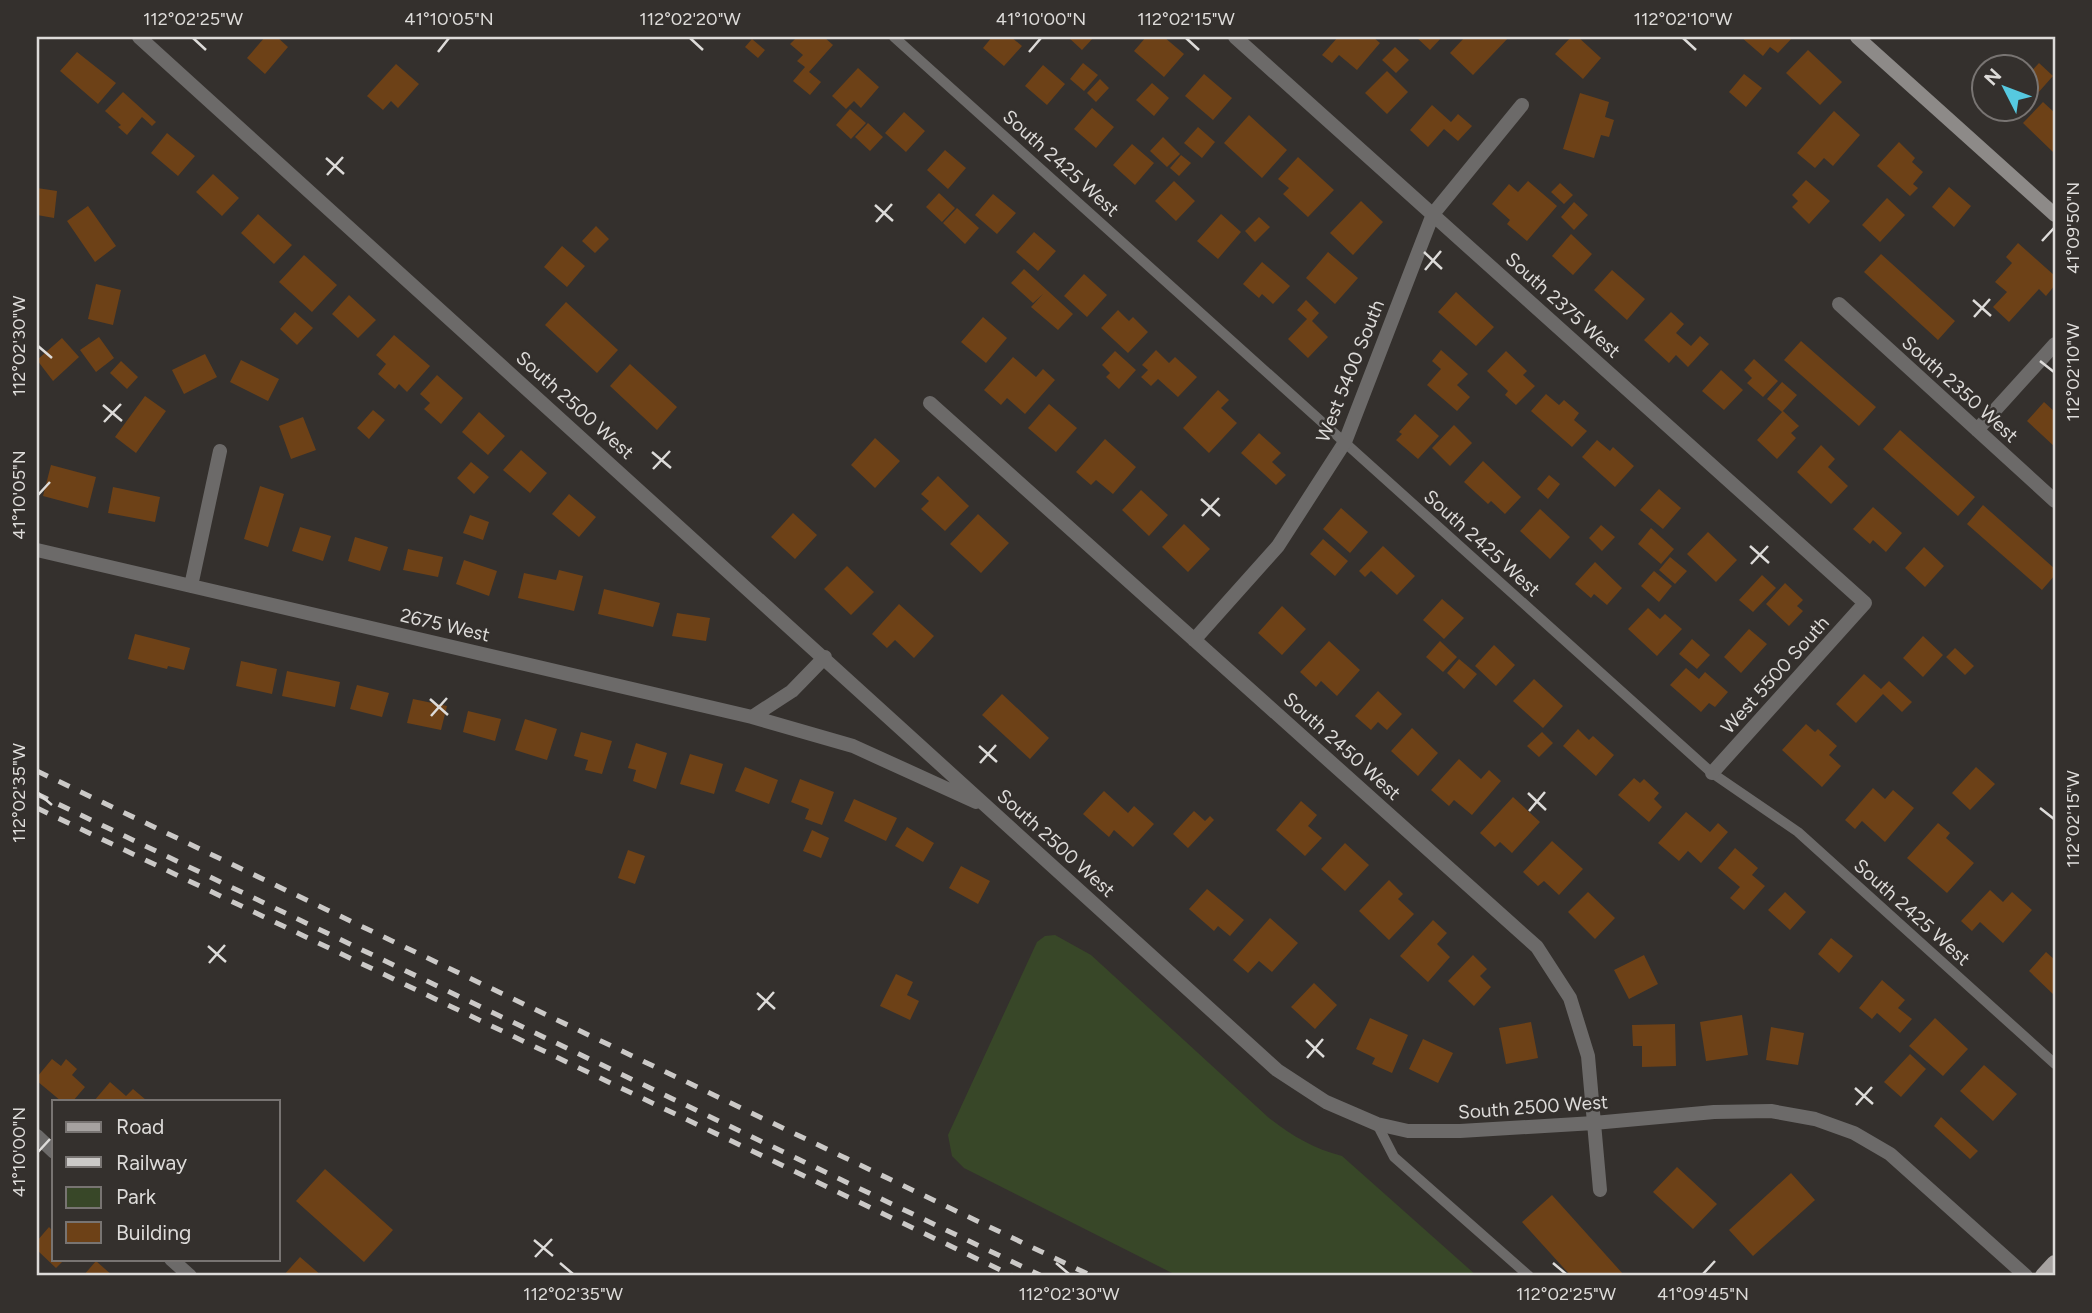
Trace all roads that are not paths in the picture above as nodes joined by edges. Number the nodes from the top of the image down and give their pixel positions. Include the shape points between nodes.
1 (139, 37) edge
2 (894, 37) edge
3 (1235, 37) edge
4 (1857, 37) edge
5 (1522, 105) dead end
6 (1433, 214) junction
7 (2055, 215) edge
8 (1839, 304) dead end
9 (2055, 344) edge
10 (930, 403) dead end
11 (1977, 430) junction
12 (1345, 442) junction
13 (219, 451) dead end
14 (2055, 501) edge
15 (37, 550) edge
16 (191, 586) junction
17 (1865, 603) joint
18 (1194, 640) junction
19 (825, 657) junction
20 (752, 717) junction
21 (1712, 773) junction
22 (988, 808) junction
23 (2055, 1064) edge
24 (1594, 1123) junction
25 (1377, 1124) junction
26 (37, 1136) edge
27 (52, 1150) edge
28 (1600, 1190) dead end
29 (172, 1260) edge
30 (2055, 1264) edge
31 (190, 1276) edge
32 (1529, 1276) edge
33 (2026, 1276) edge
34 (2044, 1276) edge

1 - 19 street, South 2500 West
2 - 12 lane, South 2425 West
3 - 6 street, South 2375 West
4 - 7 street
5 - 6 street, West 5400 South
6 - 12 street, West 5400 South
6 - 17 street, South 2375 West
8 - 11 street, South 2350 West
9 - 11 street
10 - 18 street, South 2450 West
11 - 14 street, South 2350 West
12 - 18 street, West 5400 South via 1278,545
12 - 21 lane, South 2425 West
13 - 16 street
15 - 16 street, 2675 West
16 - 20 street, 2675 West
17 - 21 street, West 5500 South
18 - 24 street, South 2450 West via 1537,947 1570,998 1588,1056
19 - 20 street via 792,691
19 - 22 street, South 2500 West
20 - 22 street, 2675 West via 853,746
21 - 23 lane, South 2425 West via 1798,832
22 - 25 street, South 2500 West via 1277,1070 1326,1102
24 - 25 street, South 2500 West via 1460,1131
24 - 28 street, South 2450 West
24 - 33 street, South 2500 West via 1714,1112 1771,1111 1815,1119 1854,1133 1889,1154
25 - 32 lane via 1394,1157
26 - 27 street
29 - 31 street
30 - 34 main road

